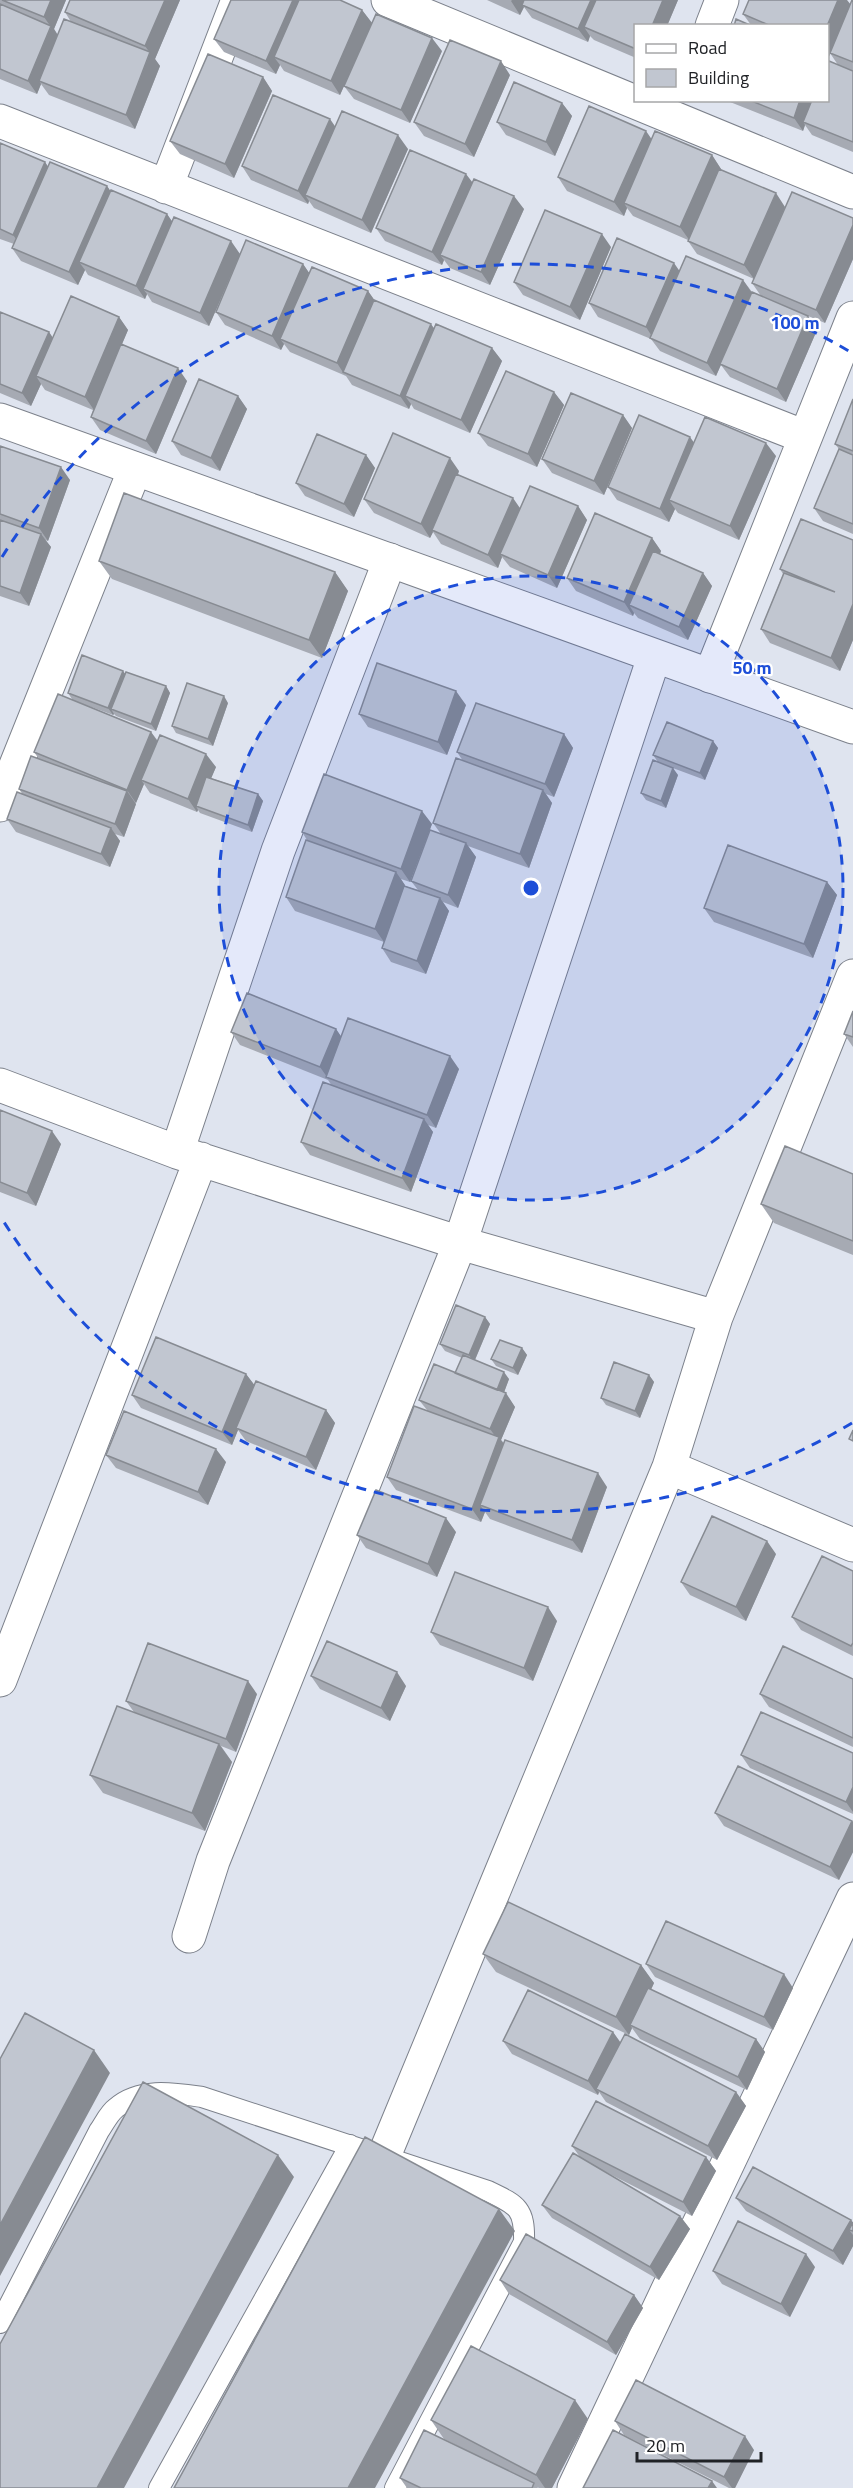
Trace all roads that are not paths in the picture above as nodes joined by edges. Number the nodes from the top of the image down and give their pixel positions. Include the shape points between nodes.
1 (238, 0) edge
2 (388, 0) edge
3 (722, 0) edge
4 (713, 24) edge
5 (634, 93) edge
6 (659, 102) edge
7 (680, 110) edge
8 (0, 121) edge
9 (166, 187) junction
10 (853, 192) edge
11 (853, 318) edge
12 (0, 420) edge
13 (806, 437) junction
14 (135, 469) junction
15 (390, 560) junction
16 (654, 657) junction
17 (710, 676) junction
18 (853, 727) edge
19 (0, 805) edge
20 (853, 976) edge
21 (0, 1085) edge
22 (189, 1156) junction
23 (460, 1243) junction
24 (716, 1317) junction
25 (669, 1467) junction
26 (853, 1545) edge
27 (0, 1680) edge
28 (853, 1899) edge
29 (189, 1936) dead end
30 (350, 2145) junction
31 (384, 2156) junction
32 (0, 2323) edge
33 (159, 2488) edge
34 (395, 2488) edge
35 (574, 2488) edge

1 - 9 street
2 - 5 street
3 - 4 street
6 - 7 street
7 - 10 street
8 - 9 street
9 - 13 street
11 - 13 street
12 - 14 street
13 - 17 street
14 - 15 street
14 - 19 street
15 - 16 street
15 - 22 street via 278,851
16 - 17 street
16 - 23 street
17 - 18 street
20 - 24 street
21 - 22 street
22 - 23 street
22 - 27 street
23 - 24 street
23 - 29 street via 213,1861
24 - 25 street
25 - 26 street
25 - 31 street
28 - 35 street
30 - 31 lane
30 - 32 lane via 202,2097 166,2092 138,2096 116,2108 99,2131
30 - 33 lane
31 - 34 lane via 488,2191 516,2205 525,2222 524,2242

